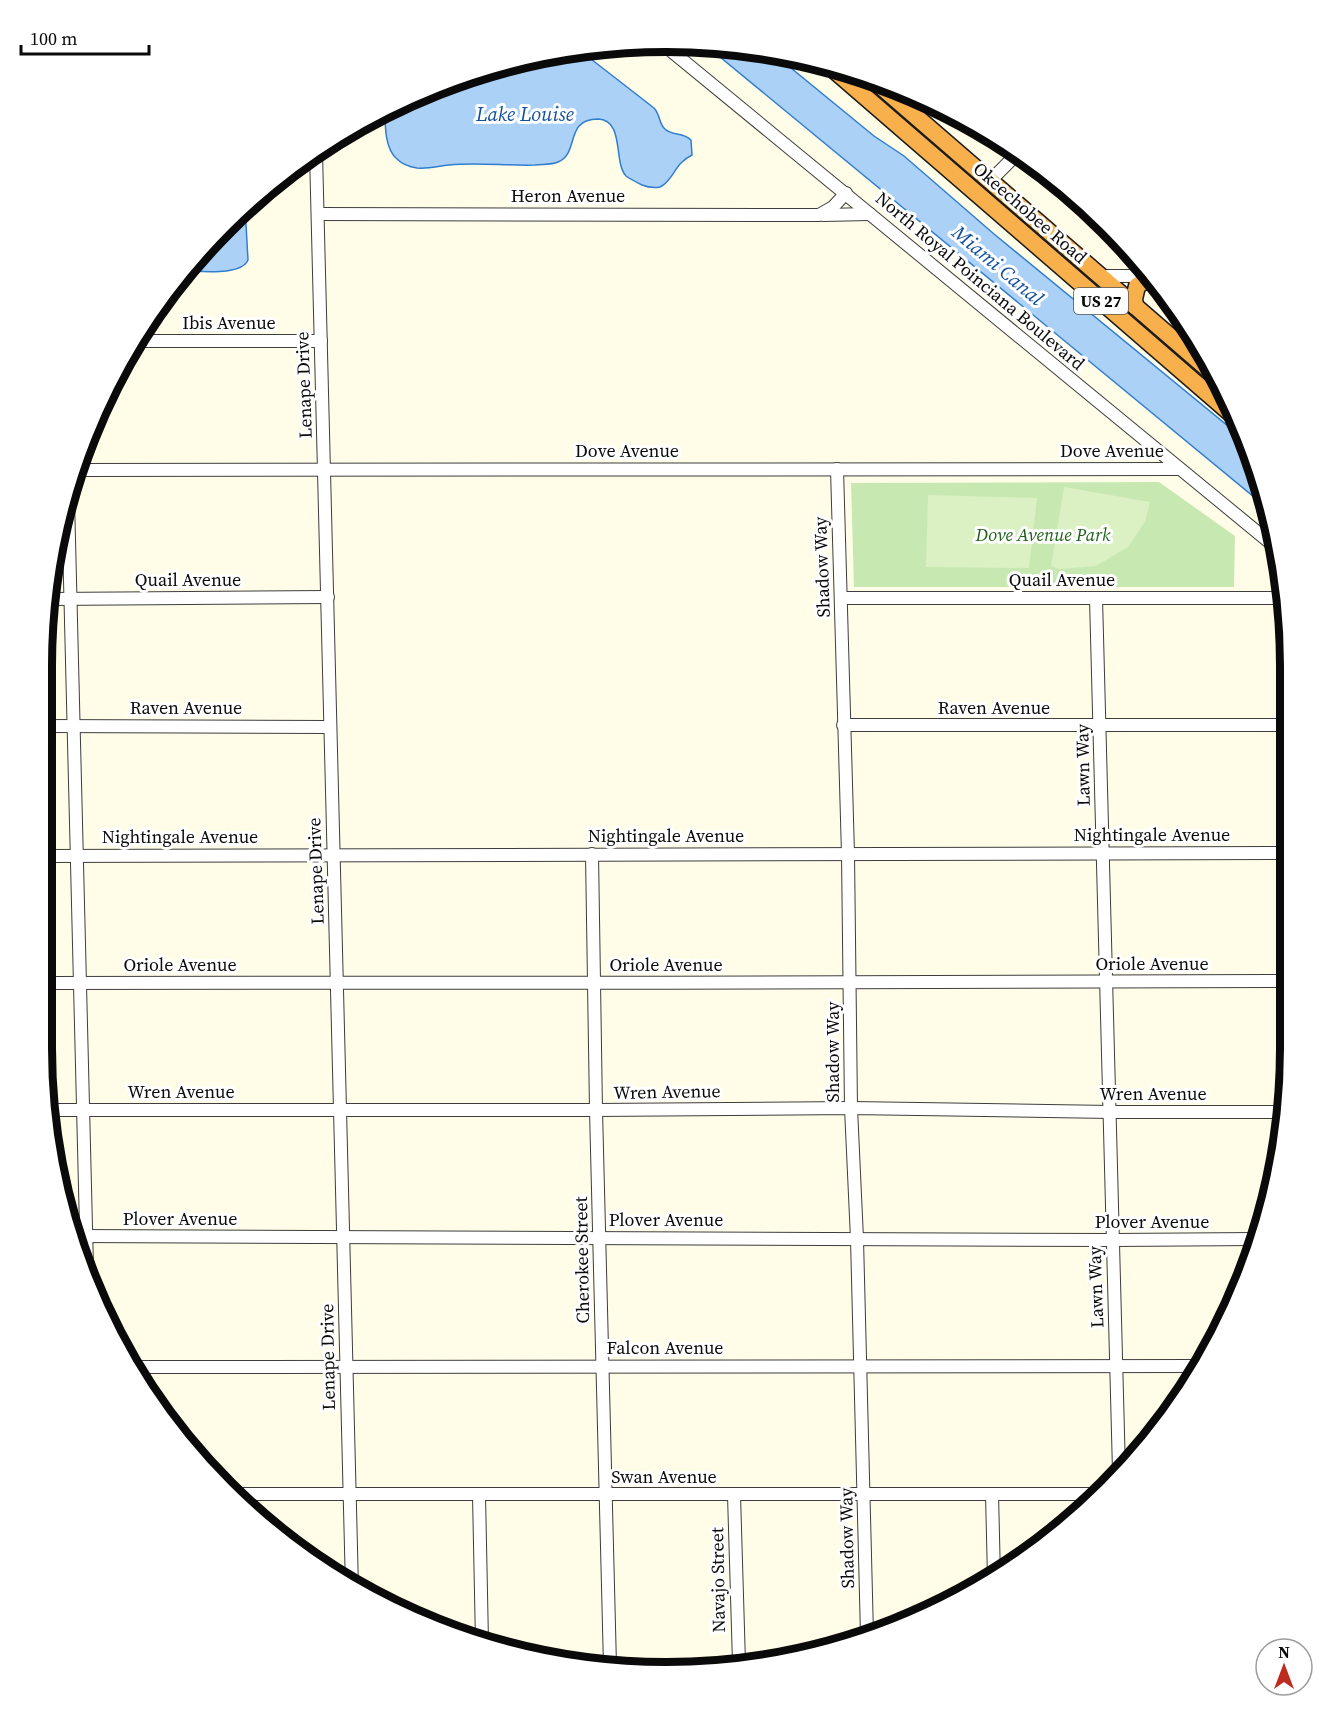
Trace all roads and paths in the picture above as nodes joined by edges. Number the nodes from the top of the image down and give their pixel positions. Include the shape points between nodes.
1 (673, 52) edge
2 (845, 79) edge
3 (892, 96) edge
4 (1011, 159) edge
5 (316, 162) edge
6 (951, 170) junction
7 (990, 181) junction
8 (846, 193) junction
9 (318, 214) junction
10 (819, 214) junction
11 (870, 214) junction
12 (1062, 267) junction
13 (1100, 276) junction
14 (1139, 276) edge
15 (1143, 281) edge
16 (1135, 306) junction
17 (146, 341) edge
18 (321, 341) junction
19 (1198, 360) edge
20 (1220, 404) edge
21 (325, 469) junction
22 (837, 469) junction
23 (1179, 469) junction
24 (85, 470) edge
25 (69, 524) edge
26 (1267, 540) edge
27 (328, 597) junction
28 (57, 598) edge
29 (72, 598) junction
30 (841, 598) junction
31 (1096, 598) junction
32 (1275, 598) edge
33 (843, 725) junction
34 (1280, 725) edge
35 (52, 726) edge
36 (74, 726) junction
37 (1101, 726) junction
38 (330, 727) junction
39 (1102, 853) junction
40 (1280, 853) edge
41 (334, 854) junction
42 (592, 854) junction
43 (848, 854) junction
44 (52, 856) edge
45 (76, 856) junction
46 (1280, 981) edge
47 (337, 982) junction
48 (1107, 982) junction
49 (52, 983) edge
50 (80, 983) junction
51 (594, 983) junction
52 (850, 984) junction
53 (851, 1108) junction
54 (56, 1110) edge
55 (83, 1110) junction
56 (340, 1110) junction
57 (596, 1110) junction
58 (1111, 1112) junction
59 (1276, 1112) edge
60 (80, 1231) edge
61 (82, 1236) edge
62 (599, 1237) junction
63 (343, 1238) junction
64 (857, 1239) junction
65 (1249, 1239) edge
66 (1113, 1240) junction
67 (603, 1366) junction
68 (1116, 1366) junction
69 (1191, 1366) edge
70 (142, 1367) edge
71 (346, 1367) junction
72 (861, 1367) junction
73 (1119, 1463) edge
74 (864, 1493) junction
75 (244, 1494) edge
76 (606, 1494) junction
77 (992, 1494) junction
78 (1088, 1494) edge
79 (350, 1495) junction
80 (734, 1495) junction
81 (479, 1496) junction
82 (994, 1567) edge
83 (352, 1576) edge
84 (867, 1629) edge
85 (482, 1634) edge
86 (739, 1658) edge
87 (610, 1659) edge

1 - 8 street, North Royal Poinciana Boulevard
2 - 6 highway, Okeechobee Road / US 27
3 - 7 highway, Okeechobee Road / US 27
4 - 7 street
5 - 9 street, Lenape Drive
6 - 7 highway
6 - 12 highway, Okeechobee Road / US 27
7 - 13 highway, Okeechobee Road / US 27
8 - 10 street via 833,207
8 - 11 street, North Royal Poinciana Boulevard
9 - 10 street, Heron Avenue
9 - 18 street, Lenape Drive
10 - 11 street, Heron Avenue
11 - 23 street, North Royal Poinciana Boulevard
12 - 13 highway via 1086,276
12 - 20 highway, Okeechobee Road / US 27
13 - 14 street
13 - 16 highway, Okeechobee Road / US 27
15 - 16 highway via 1137,286
16 - 19 highway, Okeechobee Road / US 27
17 - 18 street, Ibis Avenue
18 - 21 street, Lenape Drive
21 - 22 street, Dove Avenue
21 - 24 street, Dove Avenue
21 - 27 street, Lenape Drive
22 - 23 street, Dove Avenue
22 - 30 street, Shadow Way
23 - 26 street, North Royal Poinciana Boulevard
25 - 29 street
27 - 29 street, Quail Avenue
27 - 38 street, Lenape Drive
28 - 29 street, Quail Avenue
29 - 36 street
30 - 31 street, Quail Avenue
30 - 33 street, Shadow Way
31 - 32 street, Quail Avenue
31 - 37 street, Lawn Way
33 - 37 street, Raven Avenue
33 - 43 street, Shadow Way
34 - 37 street, Raven Avenue
35 - 36 street, Raven Avenue
36 - 38 street, Raven Avenue
36 - 45 street
37 - 39 street, Lawn Way
38 - 41 street, Lenape Drive
39 - 40 street, Nightingale Avenue
39 - 43 street, Nightingale Avenue
39 - 48 street, Lawn Way
41 - 42 street, Nightingale Avenue
41 - 45 street, Nightingale Avenue
41 - 47 street, Lenape Drive
42 - 43 street, Nightingale Avenue
42 - 51 street, Cherokee Street
43 - 52 street, Shadow Way
44 - 45 street, Nightingale Avenue
45 - 50 street
46 - 48 street, Oriole Avenue
47 - 50 street, Oriole Avenue
47 - 51 street, Oriole Avenue
47 - 56 street, Lenape Drive
48 - 52 street, Oriole Avenue
48 - 58 street, Lawn Way
49 - 50 street, Oriole Avenue
50 - 55 street
51 - 52 street, Oriole Avenue
51 - 57 street, Cherokee Street
52 - 53 street, Shadow Way
53 - 57 street, Wren Avenue
53 - 58 street, Wren Avenue
53 - 64 street, Shadow Way
54 - 55 street, Wren Avenue
55 - 56 street, Wren Avenue
55 - 60 street
56 - 57 street, Wren Avenue
56 - 63 street, Lenape Drive
57 - 62 street, Cherokee Street
58 - 59 street, Wren Avenue
58 - 66 street, Lawn Way
61 - 63 street, Plover Avenue
62 - 63 street, Plover Avenue
62 - 64 street, Plover Avenue
62 - 67 street, Cherokee Street
63 - 71 street, Lenape Drive
64 - 66 street, Plover Avenue
64 - 72 street, Shadow Way
65 - 66 street, Plover Avenue
66 - 68 street, Lawn Way
67 - 71 street, Falcon Avenue
67 - 72 street, Falcon Avenue
67 - 76 street, Cherokee Street
68 - 69 street, Falcon Avenue
68 - 72 street, Falcon Avenue
68 - 73 street, Lawn Way
70 - 71 street, Falcon Avenue
71 - 79 street, Lenape Drive
72 - 74 street, Shadow Way
74 - 77 street, Swan Avenue
74 - 80 street, Swan Avenue
74 - 84 street, Shadow Way
75 - 79 street, Swan Avenue
76 - 80 street, Swan Avenue
76 - 81 street, Swan Avenue
76 - 87 street, Cherokee Street
77 - 78 street, Swan Avenue
77 - 82 street
79 - 81 street, Swan Avenue
79 - 83 street, Lenape Drive
80 - 86 street, Navajo Street
81 - 85 street

